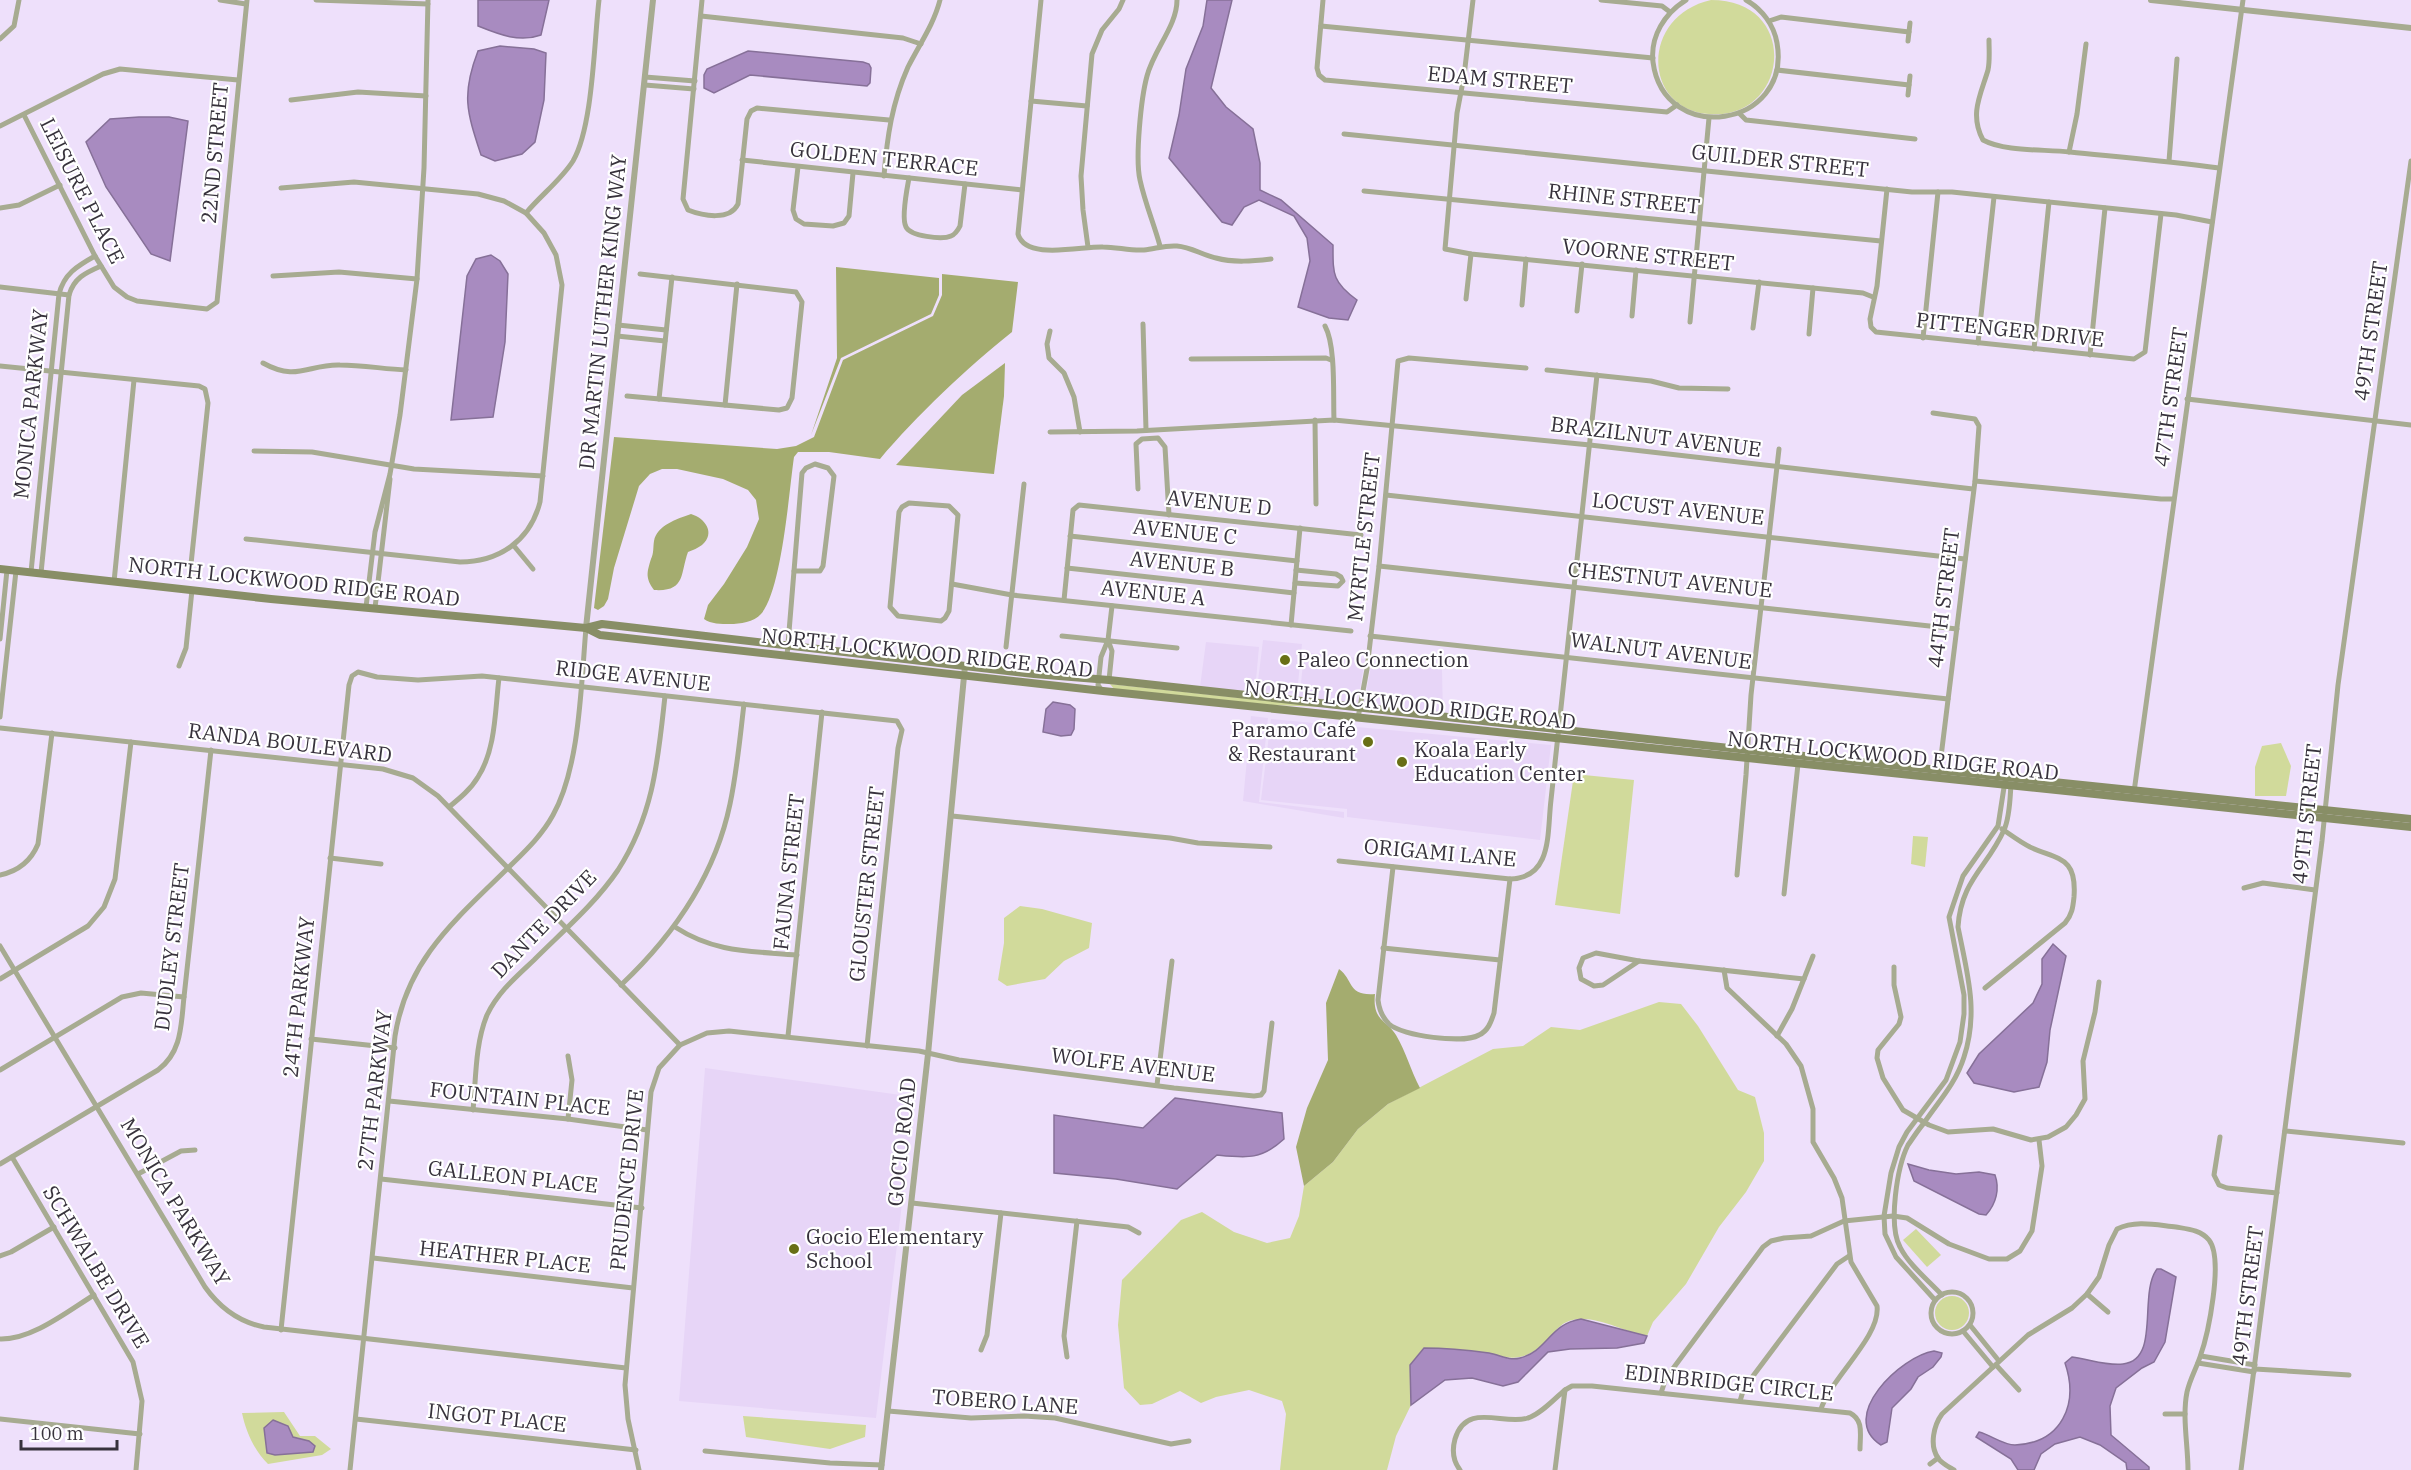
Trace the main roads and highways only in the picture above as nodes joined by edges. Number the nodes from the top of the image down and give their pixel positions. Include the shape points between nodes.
1 (3, 570) edge
2 (586, 628) junction
3 (965, 670) junction
4 (1102, 684) junction
5 (1746, 754) junction
6 (2008, 781) junction
7 (2324, 814) junction
8 (2411, 819) edge
9 (2411, 827) edge

1 - 2 main road, NORTH LOCKWOOD RIDGE ROAD
2 - 3 main road, NORTH LOCKWOOD RIDGE ROAD via 600,635 787,656
2 - 3 main road, NORTH LOCKWOOD RIDGE ROAD via 602,624
3 - 4 main road, NORTH LOCKWOOD RIDGE ROAD
3 - 4 main road, NORTH LOCKWOOD RIDGE ROAD via 1053,686
4 - 5 main road, NORTH LOCKWOOD RIDGE ROAD via 1360,708
4 - 5 main road, NORTH LOCKWOOD RIDGE ROAD via 1358,718
5 - 6 main road, NORTH LOCKWOOD RIDGE ROAD via 1939,770
5 - 6 main road, NORTH LOCKWOOD RIDGE ROAD via 1798,764 1938,779
6 - 7 main road, NORTH LOCKWOOD RIDGE ROAD via 2133,798
6 - 7 main road, NORTH LOCKWOOD RIDGE ROAD via 2134,789
7 - 8 main road, NORTH LOCKWOOD RIDGE ROAD
7 - 9 main road, NORTH LOCKWOOD RIDGE ROAD

